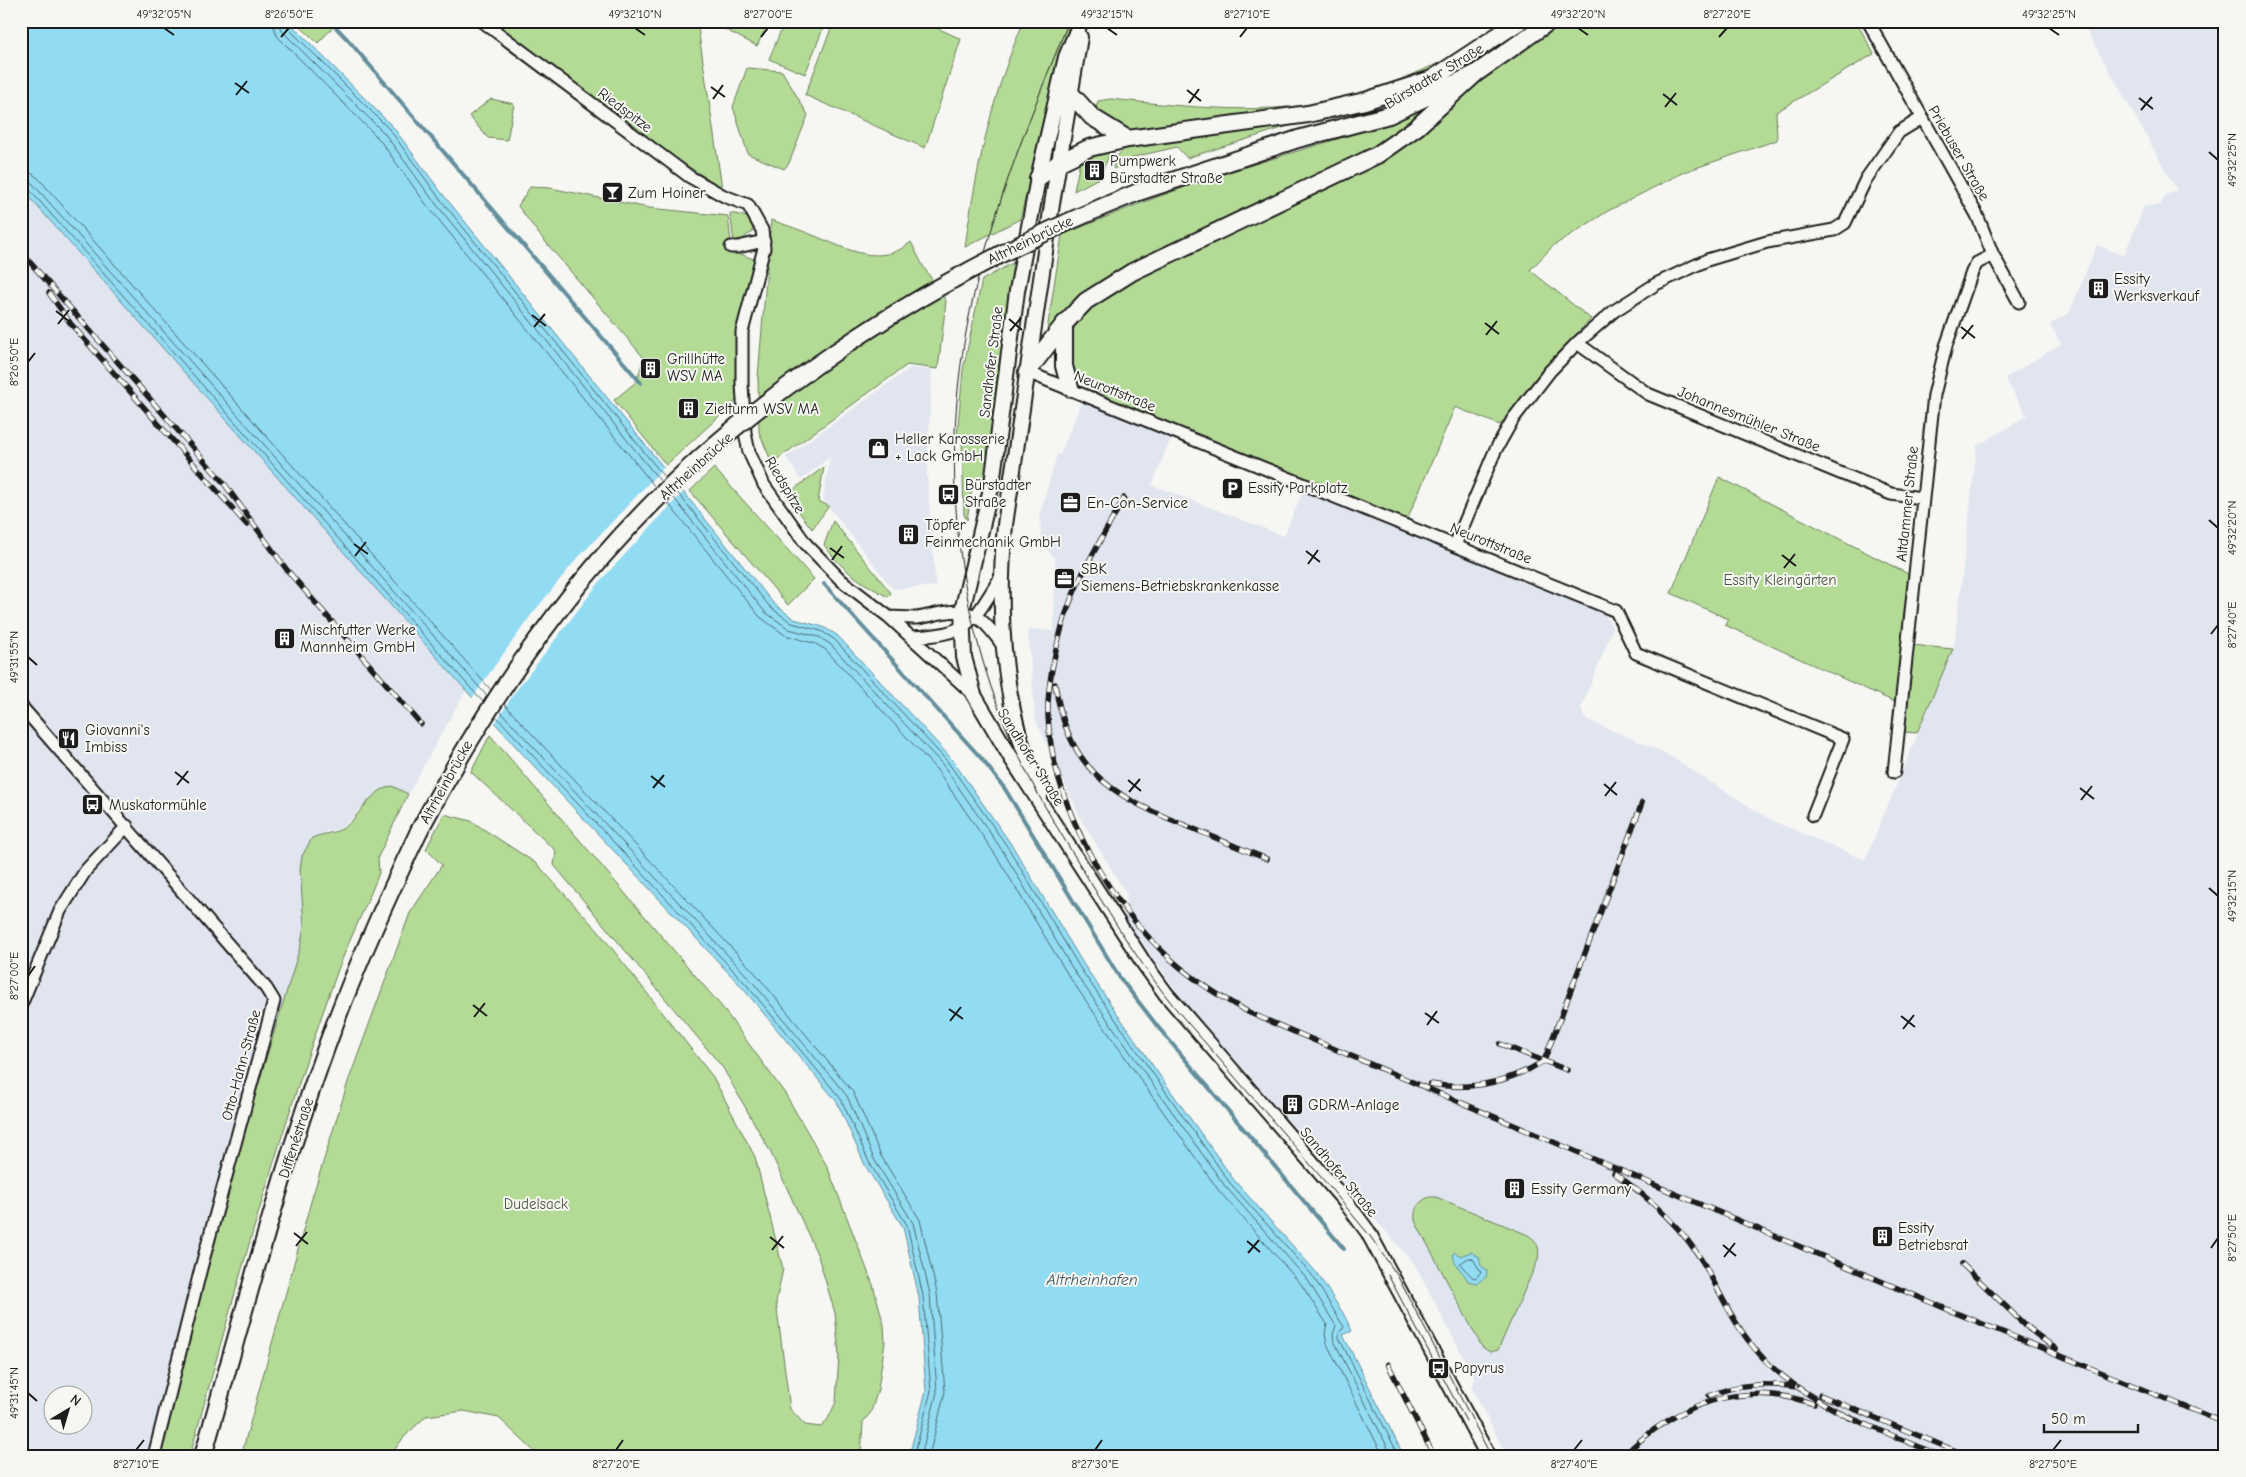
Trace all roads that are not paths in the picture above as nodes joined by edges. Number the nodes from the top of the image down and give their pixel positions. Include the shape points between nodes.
1 (482, 21) edge
2 (1082, 21) edge
3 (1520, 21) edge
4 (1550, 21) edge
5 (1868, 21) edge
6 (1475, 74) junction
7 (1435, 78) junction
8 (1071, 94) junction
9 (1922, 118) junction
10 (1345, 125) junction
11 (1128, 139) junction
12 (1060, 162) junction
13 (1038, 178) junction
14 (1136, 193) joint
15 (764, 241) junction
16 (731, 246) dead end
17 (1993, 255) junction
18 (2019, 302) dead end
19 (1064, 324) junction
20 (1577, 343) junction
21 (1007, 369) junction
22 (1027, 372) junction
23 (1070, 388) junction
24 (1922, 498) junction
25 (1456, 545) junction
26 (1002, 575) junction
27 (962, 611) junction
28 (976, 616) junction
29 (889, 617) junction
30 (962, 628) junction
31 (911, 637) junction
32 (1004, 646) junction
33 (974, 695) junction
34 (21, 706) edge
35 (1894, 772) dead end
36 (1813, 815) dead end
37 (127, 826) junction
38 (419, 831) joint
39 (1062, 834) junction
40 (21, 1004) edge
41 (154, 1456) edge
42 (203, 1456) edge
43 (1488, 1456) edge

1 - 15 street, Riedspitze via 690,177 748,205 758,219
2 - 8 street, Sandhofer Straße
2 - 13 street, Sandhofer Straße via 1066,57
3 - 7 main road, Bürstadter Straße
4 - 6 main road, Bürstadter Straße
5 - 9 street, Priebuser Straße
6 - 10 main road, Bürstadter Straße via 1389,116
6 - 19 main road via 1417,127 1377,155 1132,272 1086,301
7 - 10 main road, Bürstadter Straße
7 - 11 main road via 1365,101 1308,114
8 - 11 main road via 1092,116
8 - 12 street, Sandhofer Straße
9 - 17 street, Priebuser Straße via 1977,215
9 - 20 street via 1899,132 1866,179 1845,223 1834,230 1767,242 1707,260 1614,311
10 - 14 main road, Bürstadter Straße
11 - 12 main road via 1089,148
12 - 13 main road
12 - 22 street, Sandhofer Straße
13 - 21 street, Sandhofer Straße via 1017,291
14 - 38 main road, Altrheinbrücke, bridge via 1068,220 1004,251 875,326 768,402 679,478 611,548 554,616 471,737
15 - 16 street via 738,248
15 - 29 street, Riedspitze via 742,332 742,384 749,452 764,485 806,544 841,580
17 - 18 street, Priebuser Straße
17 - 24 street, Altdammer Straße via 1978,263 1972,272 1946,346 1934,395
19 - 22 main road
19 - 23 main road via 1064,366
20 - 24 street, Johannesmühler Straße via 1648,394 1891,494
20 - 25 street via 1550,371 1513,419 1495,451
21 - 22 street
21 - 27 street, Sandhofer Straße via 992,484
22 - 23 street, Neurottstraße
22 - 26 street, Sandhofer Straße via 1005,525
23 - 25 street, Neurottstraße
24 - 35 street, Altdammer Straße
25 - 36 street, Neurottstraße via 1616,611 1636,653 1843,738
26 - 28 street
26 - 32 street, Sandhofer Straße
27 - 28 street
27 - 29 street via 918,618
27 - 30 street, Sandhofer Straße
28 - 30 street
28 - 32 street
29 - 31 street, Riedspitze
30 - 31 street via 942,636
30 - 33 street, Sandhofer Straße via 964,657
31 - 33 street, Riedspitze
32 - 39 street, Sandhofer Straße via 1019,739 1037,785
33 - 39 street, Sandhofer Straße via 1026,783
34 - 37 street, Otto-Hahn-Straße
37 - 40 street via 86,870 60,911
37 - 41 street, Otto-Hahn-Straße via 274,1001
38 - 42 main road, Diffenéstraße via 363,952 320,1067 265,1240
39 - 43 street, Sandhofer Straße via 1166,994 1345,1201 1368,1232

